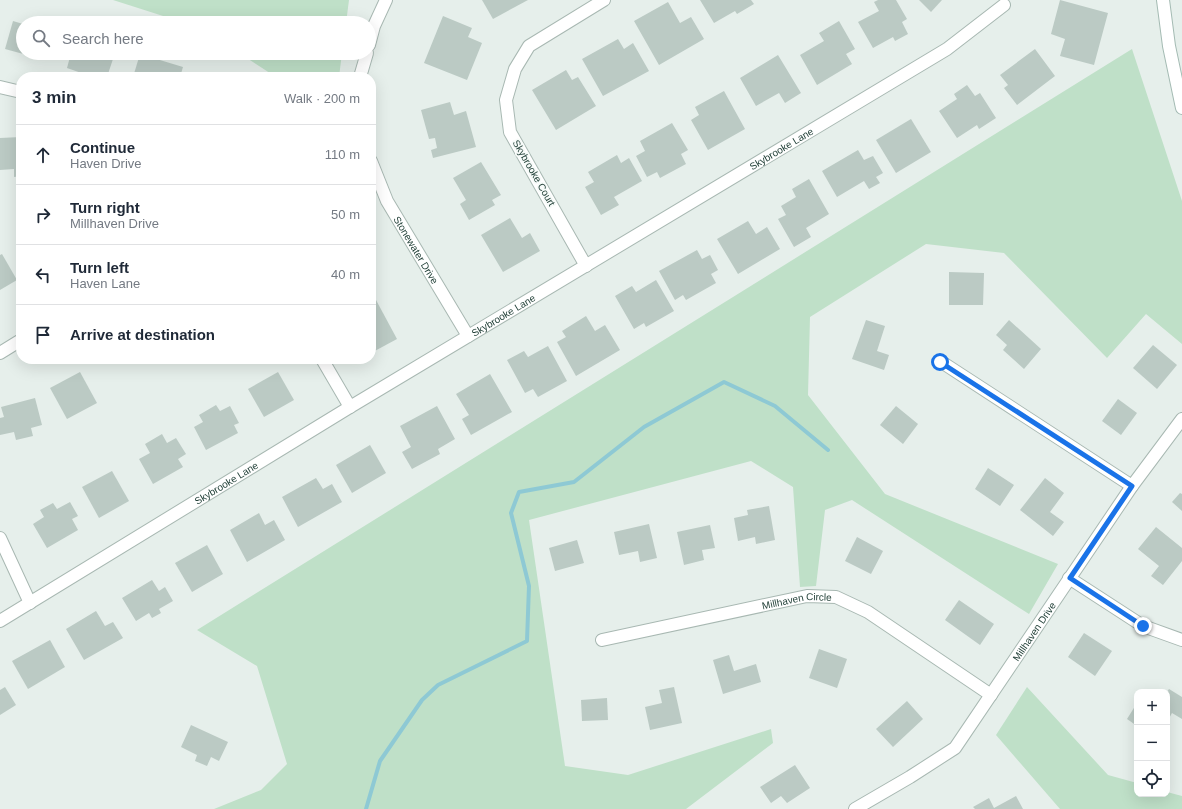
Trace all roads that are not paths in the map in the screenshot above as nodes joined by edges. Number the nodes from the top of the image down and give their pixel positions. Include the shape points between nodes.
1 (386, 0) edge
2 (604, 0) edge
3 (1163, 0) edge
4 (1004, 5) dead end
5 (376, 22) edge
6 (365, 60) edge
7 (361, 72) edge
8 (0, 87) edge
9 (16, 91) edge
10 (1182, 108) edge
11 (376, 174) edge
12 (586, 266) junction
13 (468, 336) junction
14 (16, 343) edge
15 (0, 353) edge
16 (940, 362) dead end
17 (325, 364) edge
18 (350, 407) junction
19 (1182, 419) edge
20 (1132, 486) junction
21 (0, 538) edge
22 (1070, 578) junction
23 (30, 603) junction
24 (0, 621) edge
25 (602, 640) dead end
26 (1182, 640) edge
27 (991, 695) junction
28 (855, 809) edge

1 - 5 street
2 - 12 street, Skybrooke Court via 529,46 515,69 506,100 510,132
3 - 10 street via 1169,46
4 - 12 street, Skybrooke Lane via 947,49
6 - 7 street
8 - 9 street
11 - 13 street, Stonewater Drive via 387,201
12 - 13 street, Skybrooke Lane
13 - 18 street, Skybrooke Lane
14 - 15 street
16 - 20 street
17 - 18 street
18 - 23 street, Skybrooke Lane
19 - 20 street, Millhaven Drive
20 - 22 street, Millhaven Drive
21 - 23 street
22 - 26 street via 1143,626
22 - 27 street, Millhaven Drive
23 - 24 street, Skybrooke Lane
25 - 27 street, Millhaven Circle via 807,596 836,597 868,612
27 - 28 street, Millhaven Drive via 955,748

